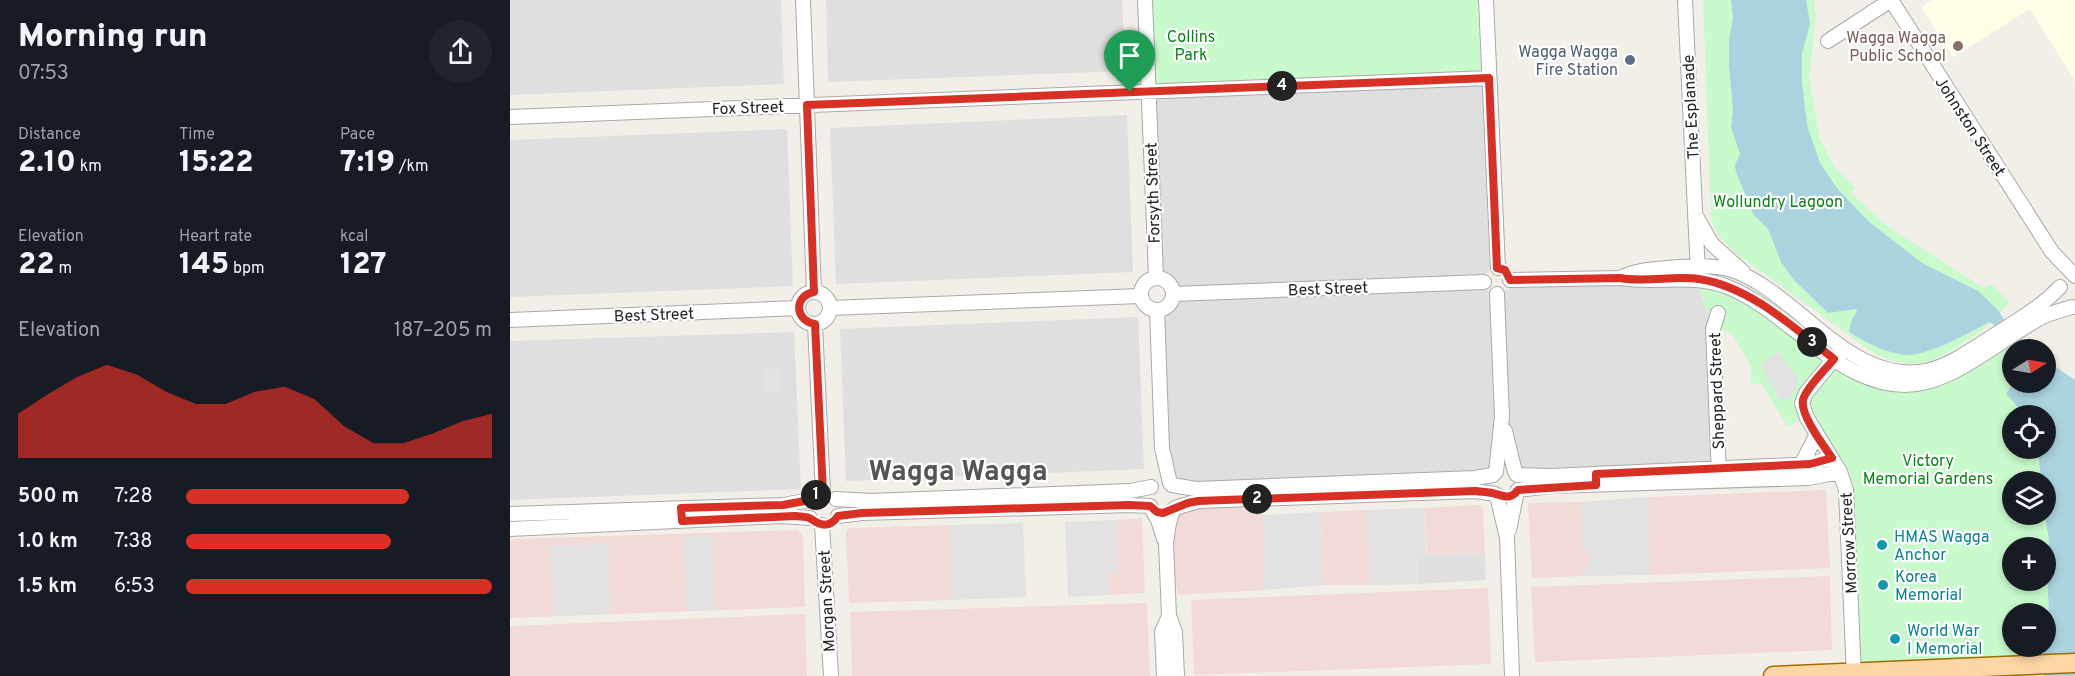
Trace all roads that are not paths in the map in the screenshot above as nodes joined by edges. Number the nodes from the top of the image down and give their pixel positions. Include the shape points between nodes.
1 (803, 0) edge
2 (1145, 0) edge
3 (1486, 0) edge
4 (1685, 0) edge
5 (1891, 0) edge
6 (1828, 41) dead end
7 (1489, 78) junction
8 (1148, 92) junction
9 (807, 105) junction
10 (510, 117) edge
11 (1695, 214) junction
12 (2052, 252) junction
13 (1497, 268) junction
14 (1698, 272) junction
15 (2075, 276) edge
16 (1155, 277) junction
17 (1751, 279) junction
18 (1510, 280) junction
19 (1484, 282) junction
20 (2061, 285) junction
21 (814, 292) junction
22 (1173, 294) junction
23 (1497, 294) junction
24 (1140, 296) junction
25 (2074, 307) edge
26 (798, 308) junction
27 (830, 308) junction
28 (1157, 310) junction
29 (1718, 313) dead end
30 (510, 320) edge
31 (815, 324) junction
32 (2012, 330) junction
33 (1998, 339) junction
34 (1842, 347) junction
35 (1834, 359) junction
36 (1502, 417) junction
37 (1817, 434) junction
38 (1162, 447) junction
39 (1832, 458) junction
40 (1801, 465) junction
41 (1840, 472) junction
42 (1494, 474) junction
43 (1516, 474) junction
44 (1719, 475) junction
45 (1596, 480) junction
46 (1171, 484) junction
47 (1152, 486) junction
48 (1414, 486) junction
49 (1518, 490) junction
50 (1254, 493) junction
51 (1496, 494) junction
52 (823, 497) junction
53 (1077, 500) junction
54 (915, 506) junction
55 (1150, 507) junction
56 (1174, 509) junction
57 (619, 510) junction
58 (564, 512) junction
59 (738, 512) junction
60 (510, 514) edge
61 (682, 515) junction
62 (838, 516) junction
63 (816, 521) junction
64 (620, 525) junction
65 (564, 527) junction
66 (510, 529) edge
67 (1507, 538) junction
68 (1166, 543) junction
69 (1169, 616) junction
70 (2075, 663) edge
71 (1854, 674) edge
72 (831, 676) edge
73 (1164, 676) edge
74 (1177, 676) edge
75 (1512, 676) edge
76 (1773, 676) edge

1 - 9 street
2 - 8 street, Forsyth Street
3 - 7 street
4 - 11 street, The Esplanade
5 - 6 street
5 - 12 street, Johnston Street
7 - 8 street, Fox Street
7 - 13 street
8 - 9 street, Fox Street
8 - 16 street, Forsyth Street
9 - 10 street, Fox Street
9 - 21 street
11 - 14 street, The Esplanade
11 - 17 street, The Esplanade via 1712,244
12 - 15 street, Johnston Street
12 - 20 street, Johnston Street
13 - 18 street via 1505,270
13 - 19 street via 1489,270
14 - 17 street via 1723,268
14 - 18 street via 1634,271 1620,278
14 - 35 street via 1772,312
15 - 20 street
16 - 22 street via 1166,280
16 - 24 street via 1142,285
17 - 34 street
18 - 23 street via 1508,288
19 - 22 street, Best Street
19 - 23 street via 1487,289
20 - 25 street, Johnston Street via 2063,302
20 - 32 street
21 - 26 street via 805,296
21 - 27 street via 827,298
22 - 28 street via 1170,304
23 - 36 street
24 - 27 street
24 - 28 street via 1148,308
25 - 32 street
26 - 30 street, Best Street
26 - 31 street via 805,321
27 - 31 street via 824,321
28 - 38 street
29 - 44 street, Sheppard Street via 1713,329
31 - 52 street
32 - 33 street
33 - 34 street via 1942,366 1918,372 1876,366
33 - 35 street via 1952,372 1907,385 1864,377
34 - 35 street
35 - 37 street, Morrow Street via 1802,403
36 - 42 street
36 - 43 street
37 - 39 street, Morrow Street
37 - 40 street
38 - 46 street
38 - 47 street via 1159,471
39 - 40 street
39 - 41 street, Morrow Street
40 - 44 street
41 - 44 street via 1808,478
41 - 71 street, Morrow Street via 1847,499
42 - 43 street via 1503,468
42 - 48 street
42 - 51 street via 1491,485
43 - 45 street
43 - 49 street
44 - 45 street
45 - 49 street
46 - 47 street
46 - 50 street
46 - 56 street via 1178,499
47 - 53 street
47 - 55 street via 1147,499
48 - 50 street
48 - 51 street
49 - 51 street via 1510,497
49 - 67 street
50 - 56 street via 1198,501
51 - 67 street
52 - 54 street
52 - 59 street
52 - 62 street via 839,507
52 - 63 street via 807,509
53 - 54 street
53 - 55 street
54 - 62 street
55 - 56 street via 1163,513
55 - 68 street
56 - 68 street
57 - 58 street
57 - 61 street
57 - 64 street
58 - 60 street
58 - 65 street
59 - 61 street
59 - 63 street
61 - 64 street
62 - 63 street via 831,523
63 - 72 street, Morgan Street
64 - 65 street
65 - 66 street
67 - 75 street
68 - 69 street
69 - 73 street via 1162,632
69 - 74 street via 1175,632
70 - 71 main road
71 - 76 main road

